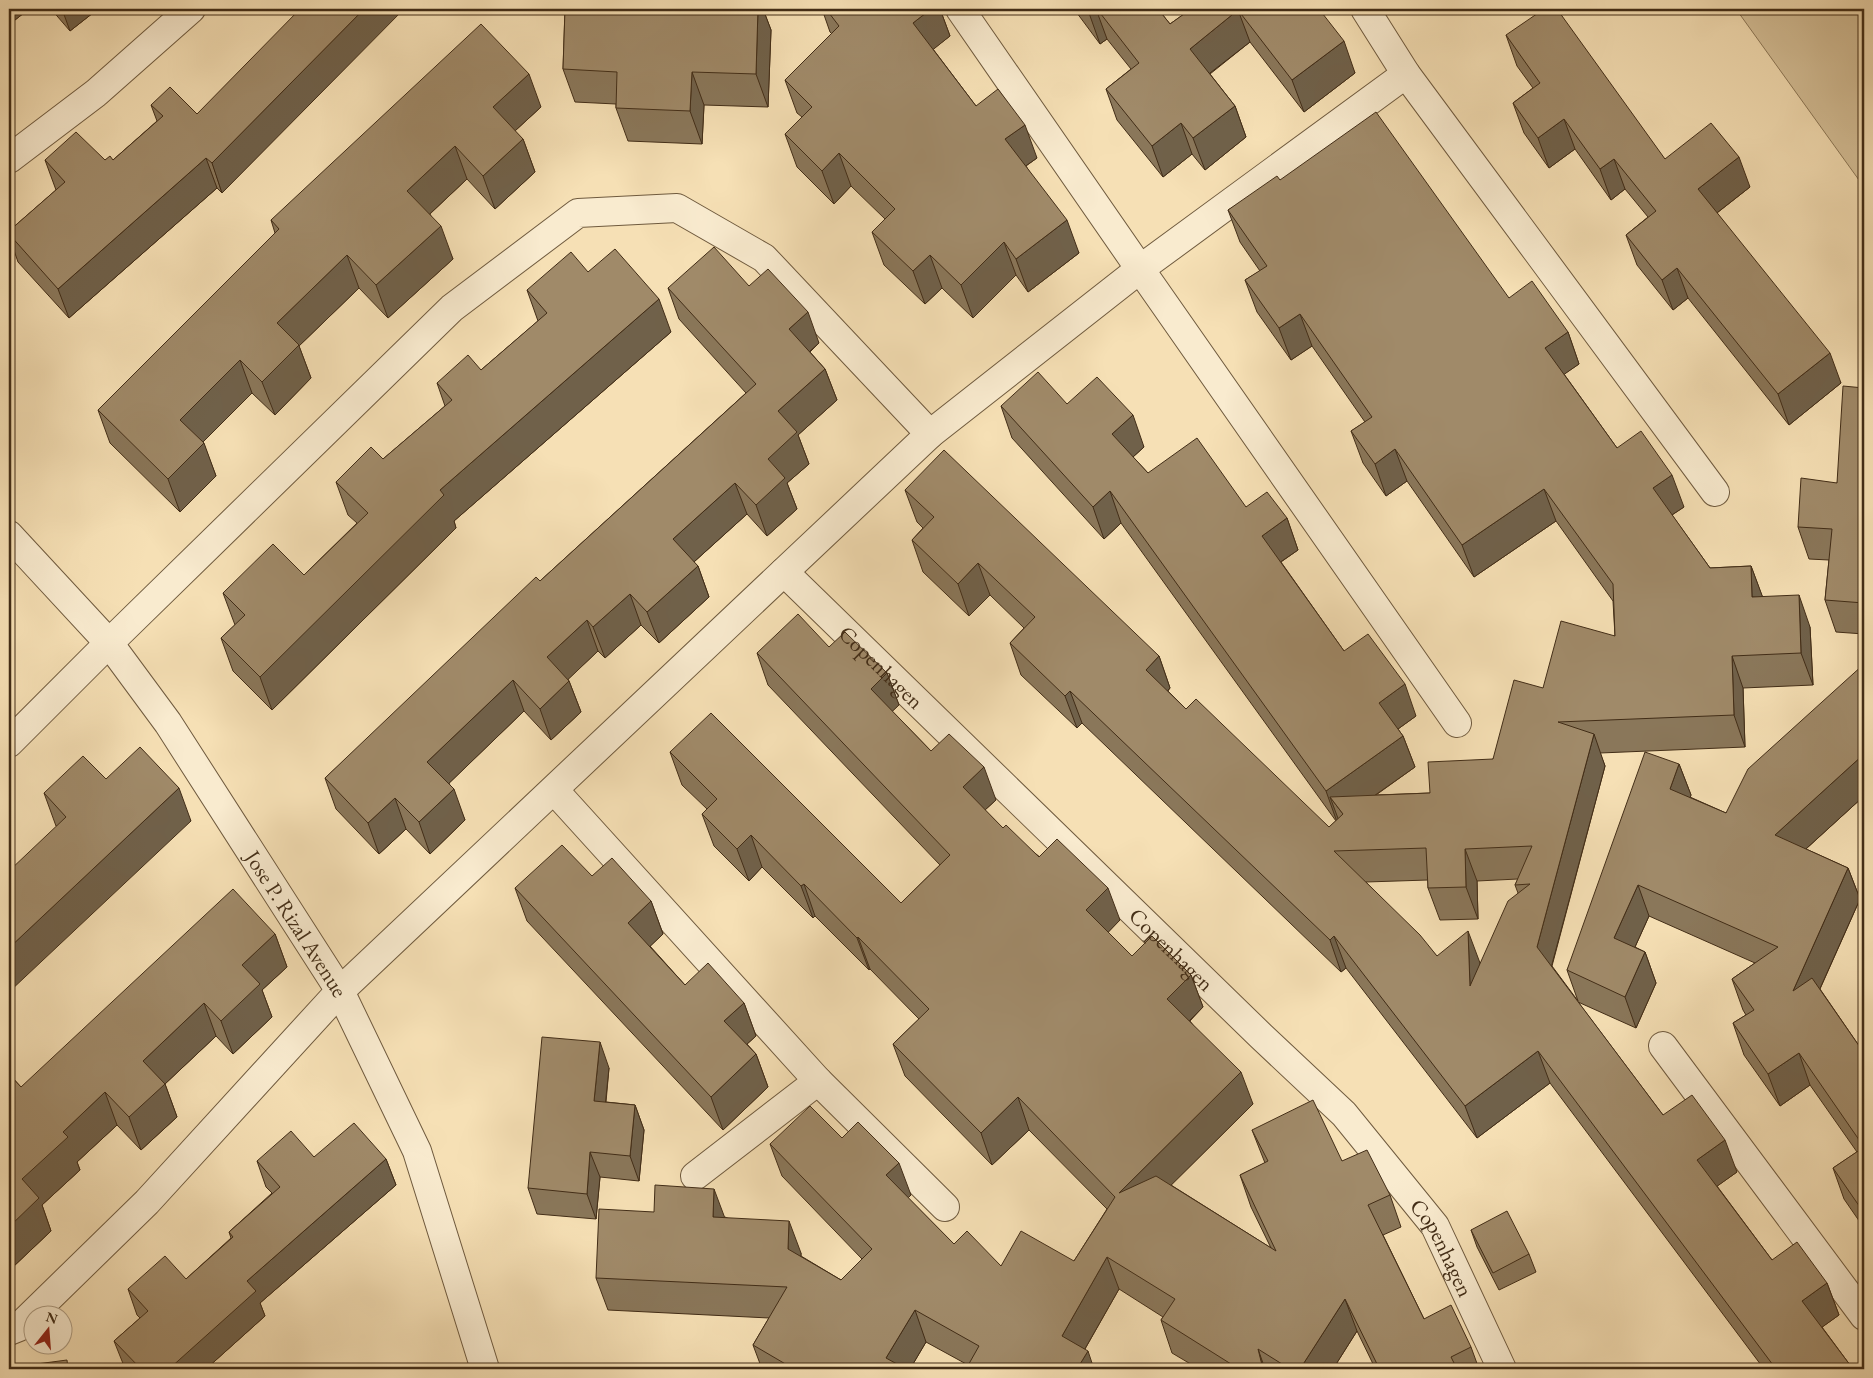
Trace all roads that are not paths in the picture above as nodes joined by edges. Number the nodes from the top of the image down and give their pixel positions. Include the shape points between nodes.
1 (191, 9) edge
2 (960, 9) edge
3 (1365, 9) edge
4 (1406, 74) junction
5 (9, 158) edge
6 (1140, 269) junction
7 (930, 434) junction
8 (1715, 492) dead end
9 (9, 535) edge
10 (784, 572) junction
11 (109, 643) junction
12 (1457, 722) dead end
13 (9, 743) edge
14 (554, 790) junction
15 (340, 991) junction
16 (1663, 1046) dead end
17 (818, 1080) junction
18 (695, 1176) dead end
19 (945, 1207) dead end
20 (1864, 1316) edge
21 (9, 1330) edge
22 (485, 1369) edge
23 (1502, 1369) edge

1 - 5 street via 96,94
2 - 6 street
3 - 4 street
4 - 6 street
4 - 8 street
6 - 7 street
6 - 12 street
7 - 10 street
7 - 11 street via 764,258 677,208 578,213 452,308
9 - 11 street, Jose P. Rizal Avenue
10 - 14 street
10 - 23 street, Copenhagen via 1344,1114 1435,1226
11 - 13 street
11 - 15 street, Jose P. Rizal Avenue via 168,724
14 - 15 street
14 - 17 street
15 - 21 street via 148,1202 19,1327
15 - 22 street, Jose P. Rizal Avenue via 417,1151
16 - 20 street
17 - 18 street
17 - 19 street

